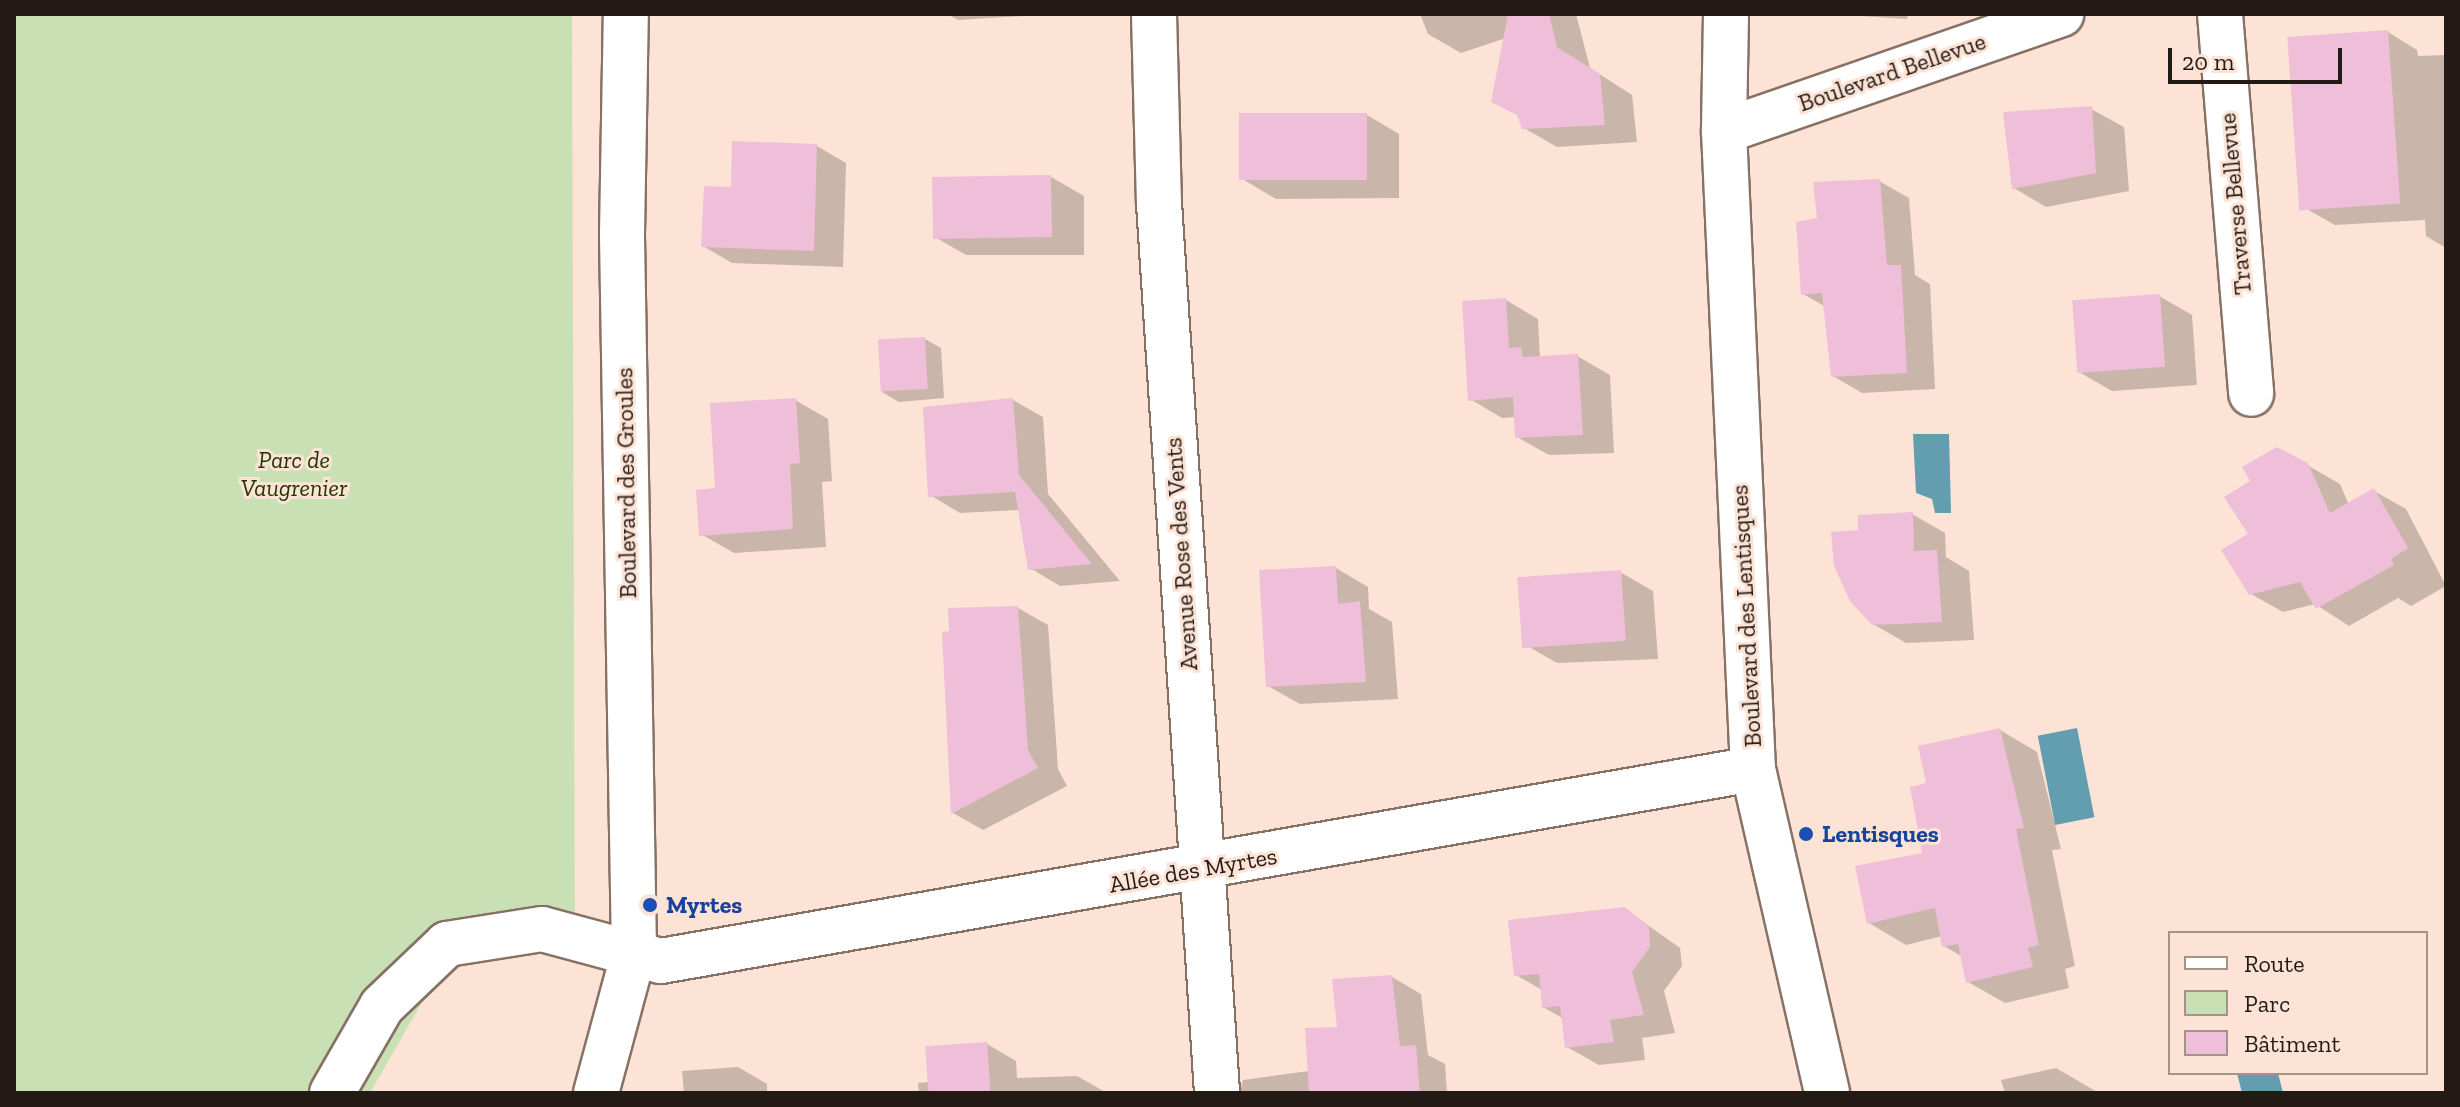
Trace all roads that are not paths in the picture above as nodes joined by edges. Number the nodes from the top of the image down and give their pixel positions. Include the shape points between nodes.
1 (626, 14) edge
2 (1154, 14) edge
3 (1726, 14) edge
4 (2061, 14) edge
5 (2220, 14) edge
6 (1724, 131) junction
7 (2251, 394) dead end
8 (1753, 769) junction
9 (1199, 869) junction
10 (634, 952) junction
11 (332, 1093) edge
12 (596, 1093) edge
13 (1217, 1093) edge
14 (1827, 1093) edge

1 - 10 street, Boulevard des Groules via 622,234
2 - 9 street, Avenue Rose des Vents via 1159,203
3 - 6 street, Boulevard des Lentisques
4 - 6 street, Boulevard Bellevue
5 - 7 street, Traverse Bellevue
6 - 8 street, Boulevard des Lentisques
8 - 9 street, Allée des Myrtes
8 - 14 street, Boulevard des Lentisques
9 - 10 street, Allée des Myrtes via 661,961
9 - 13 street, Avenue Rose des Vents
10 - 11 street, Allée des Myrtes via 542,929 447,944 382,1006
10 - 12 street

